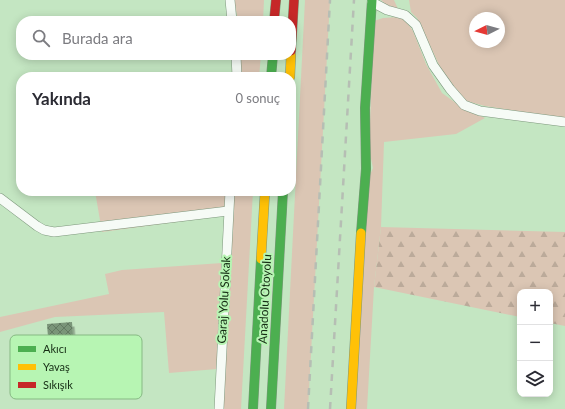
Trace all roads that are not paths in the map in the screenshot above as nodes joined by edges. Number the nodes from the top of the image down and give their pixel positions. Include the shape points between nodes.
1 (230, 0) edge
2 (276, 0) edge
3 (294, 0) edge
4 (372, 1) edge
5 (232, 16) edge
6 (274, 16) edge
7 (293, 16) edge
8 (236, 60) edge
9 (273, 60) edge
10 (291, 60) edge
11 (236, 72) edge
12 (271, 72) edge
13 (290, 72) edge
14 (565, 122) edge
15 (230, 196) edge
16 (265, 196) edge
17 (283, 196) edge
18 (0, 198) edge
19 (228, 211) junction
20 (219, 409) edge
21 (253, 409) edge
22 (271, 409) edge
23 (351, 409) edge

1 - 5 street
2 - 6 main road
3 - 7 main road
4 - 14 street via 387,10 405,15 416,24 433,65 450,90 464,104 480,111
4 - 23 main road via 365,108 366,169
8 - 11 street
9 - 12 main road
10 - 13 main road
15 - 19 street, Garaj Yolu Sokak
16 - 21 main road, Anadolu Otoyolu
17 - 22 main road, Anadolu Otoyolu
18 - 19 street via 37,226 54,232
19 - 20 street, Garaj Yolu Sokak

